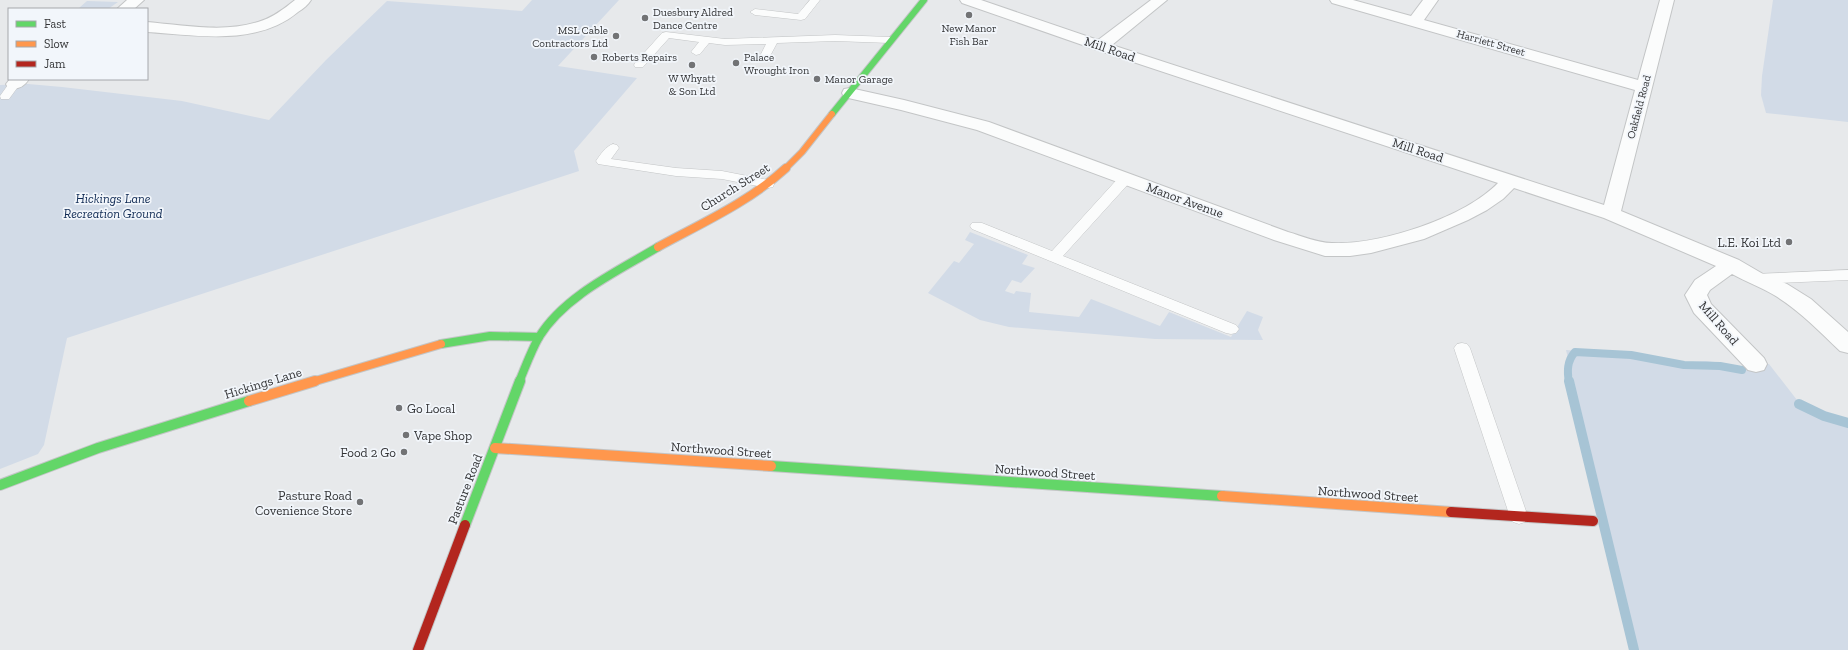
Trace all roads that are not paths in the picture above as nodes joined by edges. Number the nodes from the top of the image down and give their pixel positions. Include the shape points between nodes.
1 (137, 0) edge
2 (304, 0) edge
3 (816, 0) edge
4 (924, 0) edge
5 (967, 0) edge
6 (1160, 0) edge
7 (1337, 0) edge
8 (1431, 0) edge
9 (1667, 0) edge
10 (125, 8) edge
11 (755, 12) dead end
12 (1415, 21) junction
13 (148, 27) edge
14 (706, 40) junction
15 (772, 40) junction
16 (890, 40) junction
17 (1100, 46) junction
18 (696, 52) dead end
19 (764, 58) dead end
20 (639, 65) dead end
21 (1644, 87) junction
22 (850, 93) junction
23 (613, 148) dead end
24 (1126, 178) junction
25 (1511, 180) junction
26 (768, 184) junction
27 (1611, 214) junction
28 (977, 226) dead end
29 (1054, 257) junction
30 (1732, 265) junction
31 (1848, 274) edge
32 (1756, 279) junction
33 (1230, 329) dead end
34 (539, 337) junction
35 (1848, 345) edge
36 (1462, 348) dead end
37 (1756, 364) dead end
38 (494, 448) junction
39 (0, 485) edge
40 (1519, 517) junction
41 (1593, 521) dead end
42 (418, 650) edge

1 - 10 street
2 - 13 street via 276,21 242,31
3 - 11 lane via 801,17
4 - 16 main road, Church Street
5 - 17 street, Mill Road
6 - 17 street
7 - 12 street, Harriett Street
8 - 12 street
9 - 21 street, Oakfield Road
12 - 21 street, Harriett Street
14 - 15 lane
14 - 18 lane
14 - 20 lane via 666,35
15 - 16 lane
15 - 19 lane
16 - 22 main road, Church Street
17 - 25 street, Mill Road
21 - 27 street, Oakfield Road
22 - 24 street, Manor Avenue via 983,126
22 - 26 main road, Church Street via 794,160
23 - 26 lane via 602,162 722,175
24 - 25 street, Manor Avenue via 1281,236 1330,250 1362,249 1429,230 1456,219 1496,195
24 - 29 lane
25 - 27 street, Mill Road
26 - 34 main road, Church Street via 588,288 560,312
27 - 30 street, Mill Road
28 - 29 lane
29 - 33 lane
30 - 32 street
30 - 37 street, Mill Road via 1702,285 1696,295 1702,308
31 - 32 lane
32 - 35 street via 1780,289 1803,304
34 - 38 main road, Pasture Road
34 - 39 main road, Hickings Lane via 513,334 460,339 196,416 98,448
36 - 40 lane
38 - 40 main road, Northwood Street
38 - 42 main road, Pasture Road
40 - 41 main road, Northwood Street

